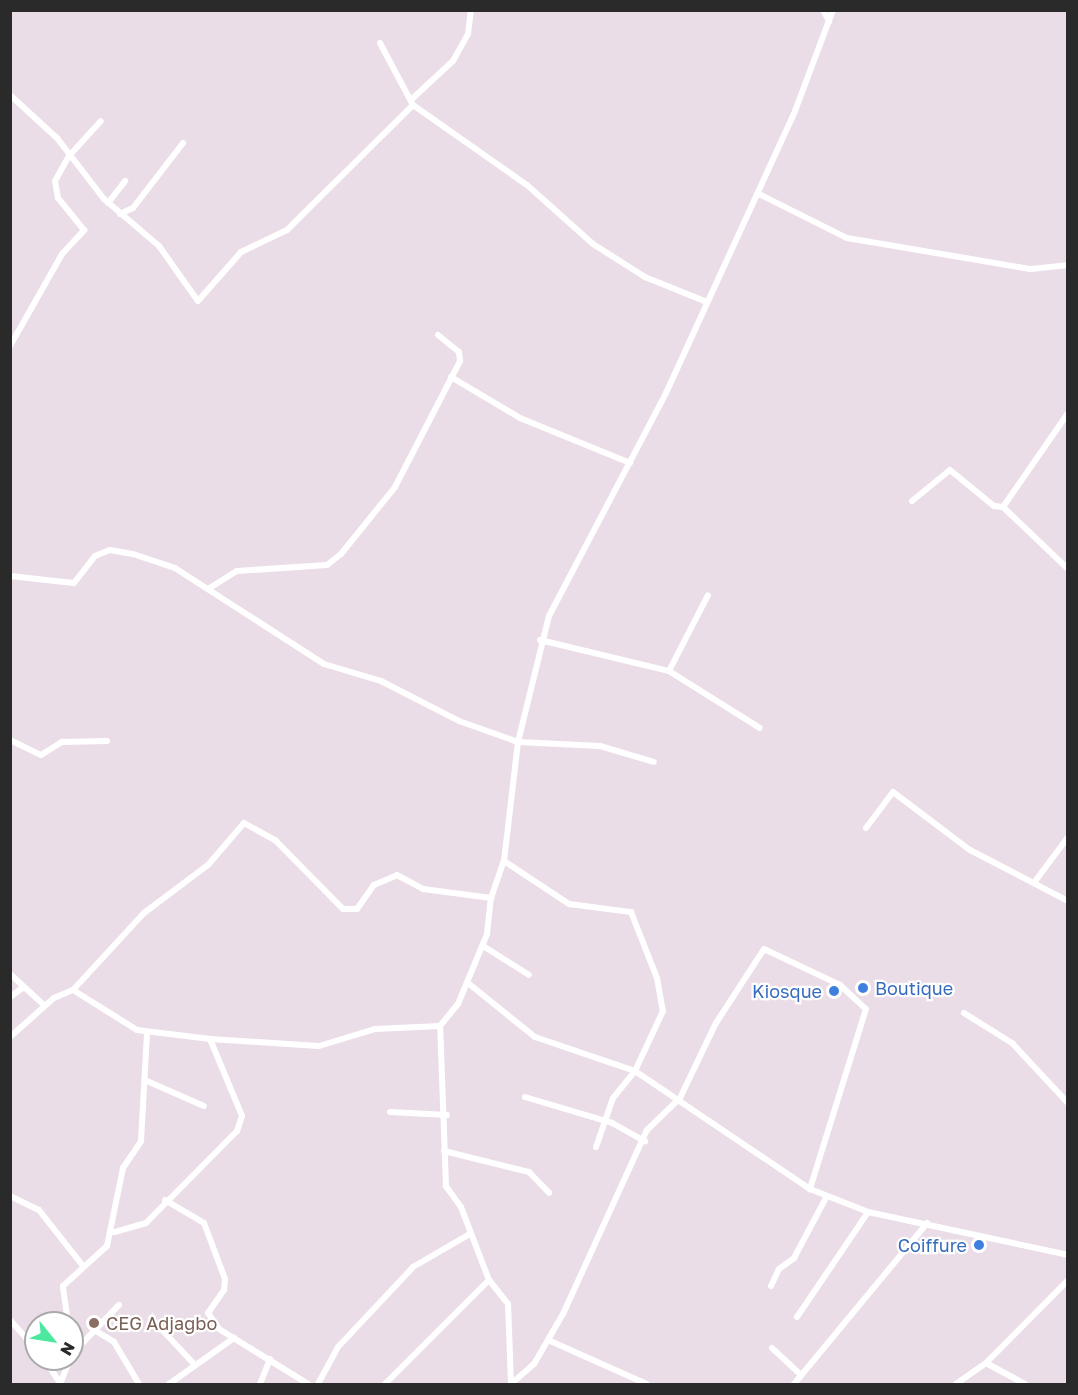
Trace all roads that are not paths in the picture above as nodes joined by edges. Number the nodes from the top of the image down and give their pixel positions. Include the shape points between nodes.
1 (471, 10) edge
2 (823, 10) edge
3 (833, 10) edge
4 (829, 21) junction
5 (380, 43) dead end
6 (10, 95) edge
7 (413, 102) junction
8 (101, 121) dead end
9 (183, 143) dead end
10 (69, 156) junction
11 (125, 182) dead end
12 (759, 194) junction
13 (108, 203) junction
14 (120, 214) junction
15 (1068, 265) edge
16 (707, 302) junction
17 (438, 335) dead end
18 (10, 346) edge
19 (451, 377) junction
20 (1068, 413) edge
21 (630, 463) junction
22 (912, 501) dead end
23 (1003, 507) junction
24 (1068, 569) edge
25 (10, 576) edge
26 (208, 589) junction
27 (708, 595) dead end
28 (540, 640) junction
29 (669, 671) junction
30 (760, 728) dead end
31 (10, 740) edge
32 (107, 741) dead end
33 (518, 742) junction
34 (654, 762) dead end
35 (866, 828) dead end
36 (1068, 837) edge
37 (504, 861) junction
38 (1036, 880) junction
39 (491, 898) junction
40 (1068, 900) edge
41 (483, 946) junction
42 (10, 974) edge
43 (529, 975) dead end
44 (468, 983) junction
45 (24, 987) junction
46 (73, 990) junction
47 (10, 997) edge
48 (45, 1006) junction
49 (964, 1013) dead end
50 (440, 1026) junction
51 (147, 1032) junction
52 (11, 1034) edge
53 (210, 1039) junction
54 (635, 1071) junction
55 (147, 1081) junction
56 (525, 1096) dead end
57 (680, 1098) junction
58 (1068, 1103) edge
59 (204, 1106) dead end
60 (390, 1112) dead end
61 (447, 1116) junction
62 (602, 1122) junction
63 (645, 1142) junction
64 (596, 1147) dead end
65 (444, 1151) junction
66 (810, 1189) junction
67 (549, 1193) dead end
68 (10, 1196) edge
69 (827, 1196) junction
70 (165, 1200) junction
71 (868, 1212) junction
72 (927, 1223) junction
73 (114, 1232) junction
74 (468, 1235) junction
75 (1068, 1256) edge
76 (83, 1266) junction
77 (489, 1280) junction
78 (1068, 1280) edge
79 (771, 1286) dead end
80 (119, 1305) dead end
81 (66, 1311) edge
82 (797, 1317) dead end
83 (151, 1318) dead end
84 (10, 1320) edge
85 (96, 1331) junction
86 (24, 1336) edge
87 (234, 1338) junction
88 (548, 1340) junction
89 (84, 1342) edge
90 (772, 1348) dead end
91 (270, 1359) junction
92 (986, 1363) junction
93 (194, 1364) junction
94 (801, 1375) junction
95 (139, 1384) edge
96 (169, 1384) edge
97 (260, 1384) edge
98 (308, 1384) edge
99 (318, 1384) edge
100 (386, 1384) edge
101 (511, 1384) edge
102 (647, 1384) edge
103 (794, 1384) edge
104 (956, 1384) edge
105 (1025, 1384) edge

1 - 7 street via 468,34 453,61
2 - 4 street
3 - 4 street
4 - 12 street
5 - 7 street
6 - 10 street via 57,138
7 - 14 street via 287,230 241,252 198,301 159,246
7 - 16 street via 527,185 593,244 645,277
8 - 10 street
9 - 14 street via 133,208
10 - 13 street
10 - 18 street via 57,172 58,198 84,230 62,254
11 - 13 street
12 - 15 street via 847,238 1031,269
12 - 16 street
13 - 14 street
16 - 21 street
17 - 19 street via 461,356
19 - 21 street via 520,418
19 - 26 street via 395,487 334,560 237,571
20 - 23 street
21 - 28 street via 572,566
22 - 23 street via 950,470 994,506
23 - 24 street
25 - 26 street via 74,583 96,556 118,551 175,568
26 - 33 street via 332,667 381,681 428,708
27 - 29 street
28 - 29 street
28 - 33 street
29 - 30 street
31 - 32 street via 41,755 62,742
33 - 34 street via 600,746
33 - 37 street
35 - 38 street via 893,792 970,850
36 - 38 street
37 - 39 street
37 - 54 street via 569,904 634,915 664,1002
38 - 40 street
39 - 41 street
39 - 46 street via 423,890 398,875 374,885 357,909 343,909 276,841 244,823 200,872 144,913
41 - 43 street
41 - 44 street
42 - 45 street
44 - 50 street
44 - 54 street via 535,1037
45 - 47 street
45 - 48 street
46 - 48 street
46 - 51 street via 119,1022
48 - 52 street
49 - 58 street via 1012,1042
50 - 53 street via 375,1029 319,1046
50 - 61 street
51 - 53 street
51 - 55 street
53 - 70 street via 241,1123
54 - 57 street
54 - 62 street
55 - 59 street
55 - 73 street via 141,1141 123,1168
56 - 62 street
57 - 63 street via 647,1130
57 - 66 street
57 - 66 street via 716,1023 764,949 840,985 865,1002 866,1016
60 - 61 street
61 - 65 street
62 - 63 street via 641,1135
62 - 64 street
63 - 88 street
65 - 67 street via 528,1172
65 - 74 street via 446,1186 461,1207
66 - 69 street
68 - 76 street via 39,1210
69 - 71 street
69 - 79 street via 794,1258 778,1269
70 - 73 street via 146,1223
70 - 87 street via 204,1223 225,1279 218,1303 208,1313
71 - 72 street
71 - 82 street
72 - 75 street
72 - 94 street
73 - 76 street
74 - 77 street
74 - 99 street via 413,1267 338,1347
76 - 81 street via 63,1286
77 - 100 street
77 - 101 street via 508,1304
78 - 92 street
80 - 85 street
83 - 93 street
84 - 86 street
85 - 89 street
85 - 95 street via 114,1342
87 - 91 street
87 - 93 street
88 - 101 street
88 - 102 street
90 - 94 street
91 - 97 street
91 - 98 street
92 - 104 street
92 - 105 street
93 - 96 street
94 - 103 street

